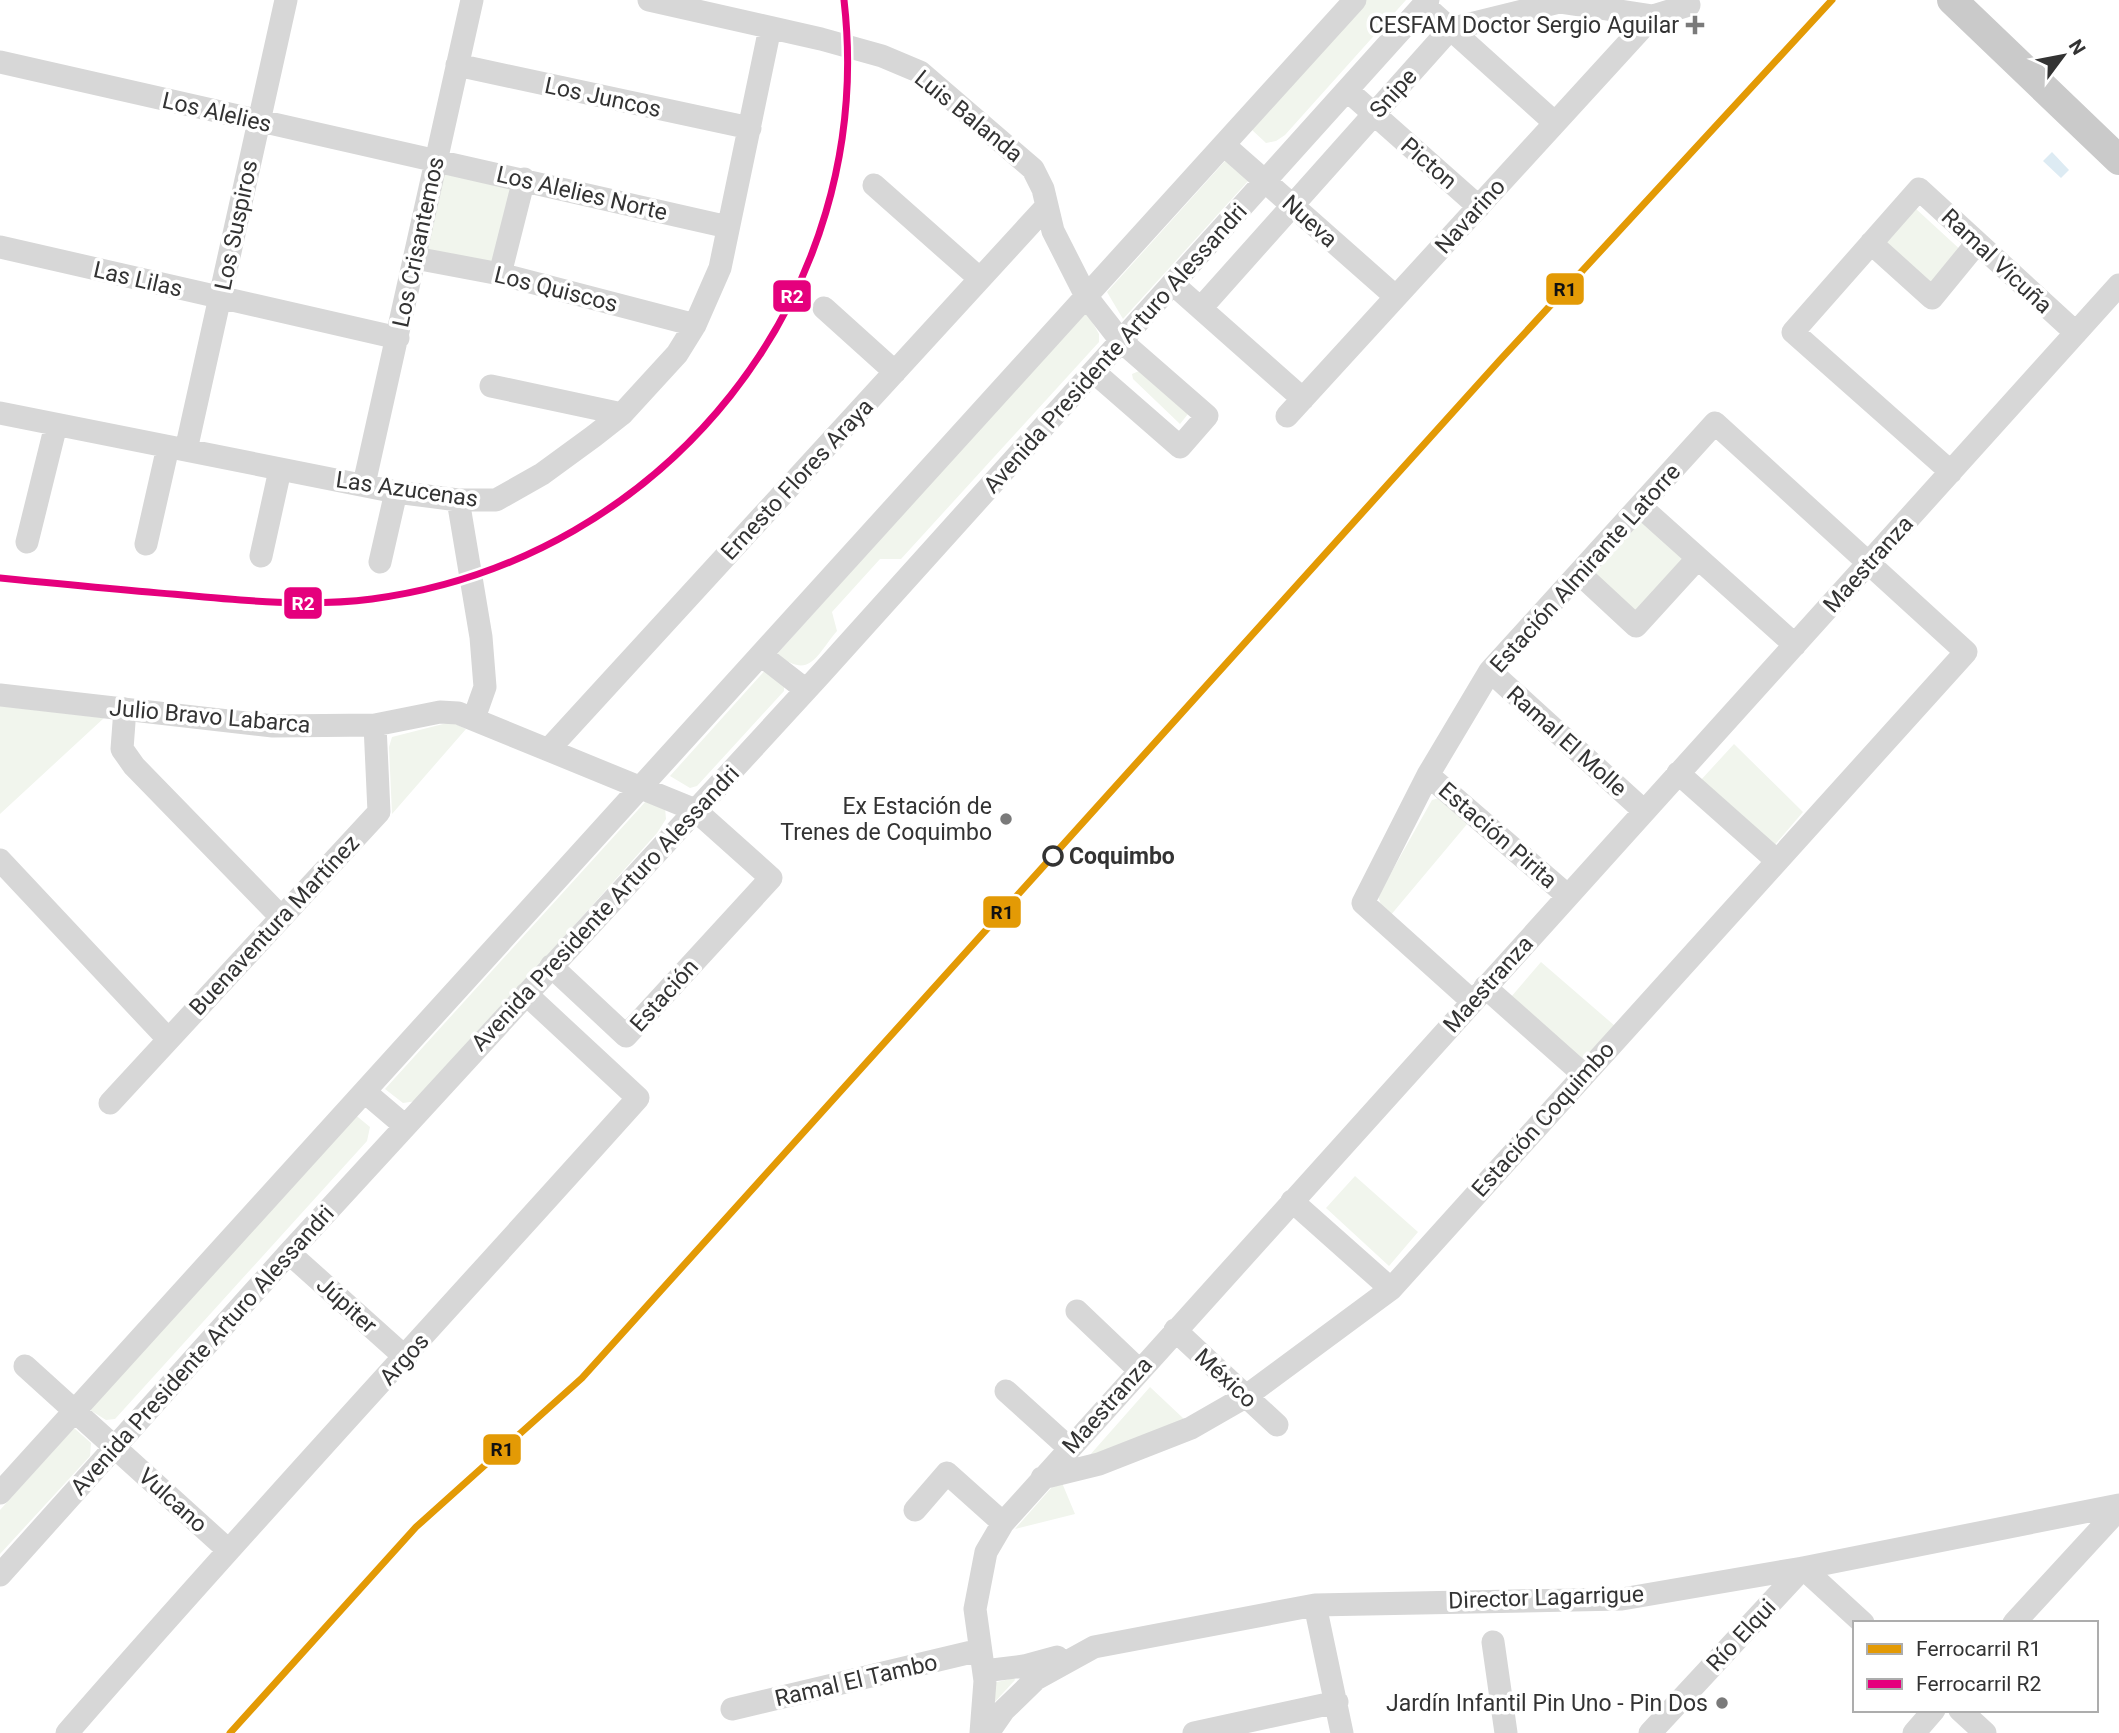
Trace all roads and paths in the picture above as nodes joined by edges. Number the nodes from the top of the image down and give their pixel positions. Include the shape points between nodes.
1 (286, 0) edge
2 (472, 0) edge
3 (649, 0) edge
4 (1355, 0) edge
5 (1952, 0) edge
6 (1429, 2) edge
7 (1689, 5) dead end
8 (1653, 16) junction
9 (770, 28) junction
10 (1451, 29) junction
11 (0, 62) edge
12 (457, 65) junction
13 (1348, 91) junction
14 (1374, 114) junction
15 (258, 122) junction
16 (1555, 123) junction
17 (750, 128) junction
18 (1224, 145) junction
19 (435, 160) junction
20 (2119, 160) edge
21 (524, 179) junction
22 (1265, 182) junction
23 (874, 185) dead end
24 (1293, 206) junction
25 (1479, 206) junction
26 (1045, 208) junction
27 (728, 226) junction
28 (1871, 243) junction
29 (1977, 243) junction
30 (0, 247) edge
31 (415, 258) junction
32 (500, 274) junction
33 (979, 278) junction
34 (1173, 284) junction
35 (2119, 285) edge
36 (1086, 296) junction
37 (1396, 297) junction
38 (220, 298) junction
39 (824, 308) dead end
40 (1201, 308) junction
41 (695, 325) junction
42 (2076, 333) junction
43 (398, 338) junction
44 (1121, 341) junction
45 (895, 372) junction
46 (1094, 372) junction
47 (491, 386) dead end
48 (1303, 398) junction
49 (0, 413) edge
50 (622, 414) junction
51 (1287, 416) dead end
52 (56, 425) junction
53 (177, 449) junction
54 (280, 470) junction
55 (1951, 472) junction
56 (364, 484) junction
57 (396, 492) junction
58 (458, 500) junction
59 (1641, 507) junction
60 (27, 542) dead end
61 (146, 544) dead end
62 (261, 556) dead end
63 (1698, 558) junction
64 (380, 562) dead end
65 (1868, 563) junction
66 (1581, 575) junction
67 (1795, 645) junction
68 (761, 655) junction
69 (1490, 671) junction
70 (806, 690) junction
71 (0, 695) edge
72 (125, 709) junction
73 (474, 718) junction
74 (374, 725) junction
75 (548, 749) junction
76 (1678, 773) junction
77 (1428, 775) junction
78 (640, 789) junction
79 (695, 810) junction
80 (1644, 811) junction
81 (0, 860) edge
82 (1776, 860) junction
83 (1568, 896) junction
84 (280, 916) junction
85 (551, 966) junction
86 (526, 994) junction
87 (1479, 994) junction
88 (168, 1039) junction
89 (1583, 1074) junction
90 (365, 1091) junction
91 (110, 1103) dead end
92 (405, 1126) junction
93 (1292, 1201) junction
94 (289, 1253) junction
95 (1391, 1289) junction
96 (1077, 1311) dead end
97 (1175, 1331) junction
98 (406, 1358) junction
99 (25, 1366) dead end
100 (1139, 1370) junction
101 (1006, 1391) dead end
102 (1245, 1397) junction
103 (75, 1411) junction
104 (1277, 1425) dead end
105 (114, 1447) junction
106 (1068, 1447) junction
107 (1042, 1478) junction
108 (0, 1493) edge
109 (2119, 1507) edge
110 (915, 1510) dead end
111 (1003, 1523) junction
112 (227, 1549) junction
113 (1803, 1568) junction
114 (0, 1575) edge
115 (1315, 1605) junction
116 (1861, 1621) edge
117 (2016, 1621) edge
118 (1493, 1643) dead end
119 (1094, 1647) junction
120 (982, 1661) junction
121 (1337, 1702) junction
122 (732, 1709) dead end
123 (1932, 1712) edge
124 (1962, 1712) edge
125 (67, 1733) edge
126 (981, 1733) edge
127 (988, 1733) edge
128 (1194, 1733) edge
129 (1342, 1733) edge
130 (1506, 1733) edge
131 (1650, 1733) edge
132 (1914, 1733) edge
133 (1985, 1733) edge

1 - 15 street, Los Suspiros
2 - 12 street, Los Crisantemos
3 - 9 street, Luis Balanda
4 - 18 street
5 - 20 main road
6 - 10 street
6 - 13 street, Avenida Presidente Arturo Alessandri
7 - 8 street
8 - 10 street via 1559,2
8 - 16 street, Navarino
9 - 17 street, Las Azucenas
9 - 26 street, Luis Balanda via 882,56 920,72 1033,169 1043,189
10 - 14 street, Snipe
10 - 16 street
11 - 15 street, Los Alelies
12 - 17 street, Los Juncos
12 - 19 street, Los Crisantemos
13 - 14 street, Picton
13 - 22 street, Avenida Presidente Arturo Alessandri
14 - 24 street, Snipe
14 - 25 street, Picton
15 - 19 street, Los Alelies
15 - 38 street, Los Suspiros
16 - 25 street, Navarino
17 - 27 street, Las Azucenas
18 - 22 street, Nueva
18 - 36 street
19 - 21 street, Los Alelies Norte
19 - 31 street, Los Crisantemos
21 - 27 street, Los Alelies Norte
21 - 32 street
22 - 24 street, Nueva
22 - 34 street, Avenida Presidente Arturo Alessandri
23 - 33 street
24 - 37 street, Nueva
24 - 40 street, Snipe
25 - 37 street, Navarino
26 - 33 street, Ernesto Flores Araya
26 - 36 street, Luis Balanda
27 - 41 street, Las Azucenas via 720,268
28 - 29 street, Ramal Vicuña via 1919,190
28 - 29 street via 1932,298
28 - 55 street via 1793,331
29 - 42 street, Ramal Vicuña
30 - 38 street, Las Lilas
31 - 32 street, Los Quiscos
31 - 43 street, Los Crisantemos
32 - 41 street, Los Quiscos
33 - 45 street, Ernesto Flores Araya
34 - 40 street
34 - 44 street, Avenida Presidente Arturo Alessandri
35 - 42 street, Maestranza
36 - 44 street, Luis Balanda
36 - 68 street
37 - 48 street, Navarino
38 - 43 street, Las Lilas
38 - 53 street, Los Suspiros
39 - 45 street
40 - 48 street
41 - 50 street, Las Azucenas via 677,354
42 - 55 street, Maestranza
43 - 56 street, Los Crisantemos
44 - 46 street, Avenida Presidente Arturo Alessandri
44 - 46 street, Luis Balanda via 1207,416 1198,427 1180,447
45 - 75 street, Ernesto Flores Araya
46 - 70 street, Avenida Presidente Arturo Alessandri
47 - 50 street
48 - 51 street, Navarino
49 - 52 street, Las Azucenas
50 - 58 street, Las Azucenas via 542,474 496,500
52 - 53 street, Las Azucenas
52 - 60 street
53 - 54 street, Las Azucenas
53 - 61 street, Los Suspiros
54 - 56 street, Las Azucenas
54 - 62 street
55 - 65 street, Maestranza
56 - 57 street, Las Azucenas
57 - 58 street, Las Azucenas
57 - 64 street
58 - 73 street via 485,687
59 - 63 street
59 - 65 street, Estación Almirante Latorre via 1715,422
59 - 66 street, Estación Almirante Latorre
63 - 66 street via 1636,626
63 - 67 street
65 - 67 street, Maestranza
65 - 82 street, Estación Coquimbo via 1966,652
66 - 69 street, Estación Almirante Latorre
67 - 76 street, Maestranza
68 - 70 street
68 - 78 street
69 - 77 street, Estación Almirante Latorre
69 - 80 street, Ramal El Molle
70 - 79 street, Avenida Presidente Arturo Alessandri
71 - 72 street, Julio Bravo Labarca
72 - 74 street, Julio Bravo Labarca via 273,726
72 - 84 street via 122,749 134,766
73 - 74 street, Julio Bravo Labarca via 440,712
73 - 75 street, Julio Bravo Labarca
74 - 84 street, Buenaventura Martínez via 379,812
75 - 78 street, Julio Bravo Labarca
76 - 80 street, Maestranza
76 - 82 street
77 - 83 street, Estación Pirita
77 - 87 street, Estación Almirante Latorre via 1363,904
78 - 79 street, Julio Bravo Labarca
78 - 90 street
79 - 85 street, Avenida Presidente Arturo Alessandri
79 - 85 street, Estación via 771,878 626,1036
80 - 83 street, Maestranza
81 - 88 street
82 - 89 street, Estación Coquimbo
83 - 87 street, Maestranza
84 - 88 street, Buenaventura Martínez
85 - 86 street, Avenida Presidente Arturo Alessandri
86 - 92 street, Avenida Presidente Arturo Alessandri
86 - 98 street, Argos via 638,1098
87 - 89 street
87 - 93 street, Maestranza
88 - 91 street, Buenaventura Martínez
89 - 95 street, Estación Coquimbo
90 - 92 street
90 - 103 street
92 - 94 street, Avenida Presidente Arturo Alessandri
93 - 95 street
93 - 97 street, Maestranza
94 - 98 street, Júpiter
94 - 105 street, Avenida Presidente Arturo Alessandri
95 - 102 street, Estación Coquimbo
96 - 100 street
97 - 100 street, Maestranza
97 - 102 street, México
98 - 112 street, Argos
99 - 103 street, Vulcano
100 - 106 street, Maestranza
101 - 106 street
102 - 104 street, México
102 - 107 street, Estación Coquimbo via 1168,1437 1099,1464
103 - 105 street, Vulcano
103 - 108 street
105 - 112 street, Vulcano
105 - 114 street, Avenida Presidente Arturo Alessandri
106 - 107 street, Maestranza
107 - 111 street, Maestranza
109 - 113 street, Director Lagarrigue
109 - 117 street
110 - 111 street via 947,1473
111 - 120 street, Maestranza via 980,1571 975,1609
112 - 125 street, Argos
113 - 115 street, Director Lagarrigue via 1622,1599
113 - 116 street
113 - 131 street, Río Elqui
115 - 119 street, Director Lagarrigue
115 - 121 street
118 - 130 street
119 - 120 street, Director Lagarrigue via 1024,1666
119 - 127 street, Director Lagarrigue via 1036,1679
120 - 122 street, Ramal El Tambo
120 - 126 street, Maestranza via 985,1700
121 - 128 street
121 - 129 street
123 - 132 street
124 - 133 street

